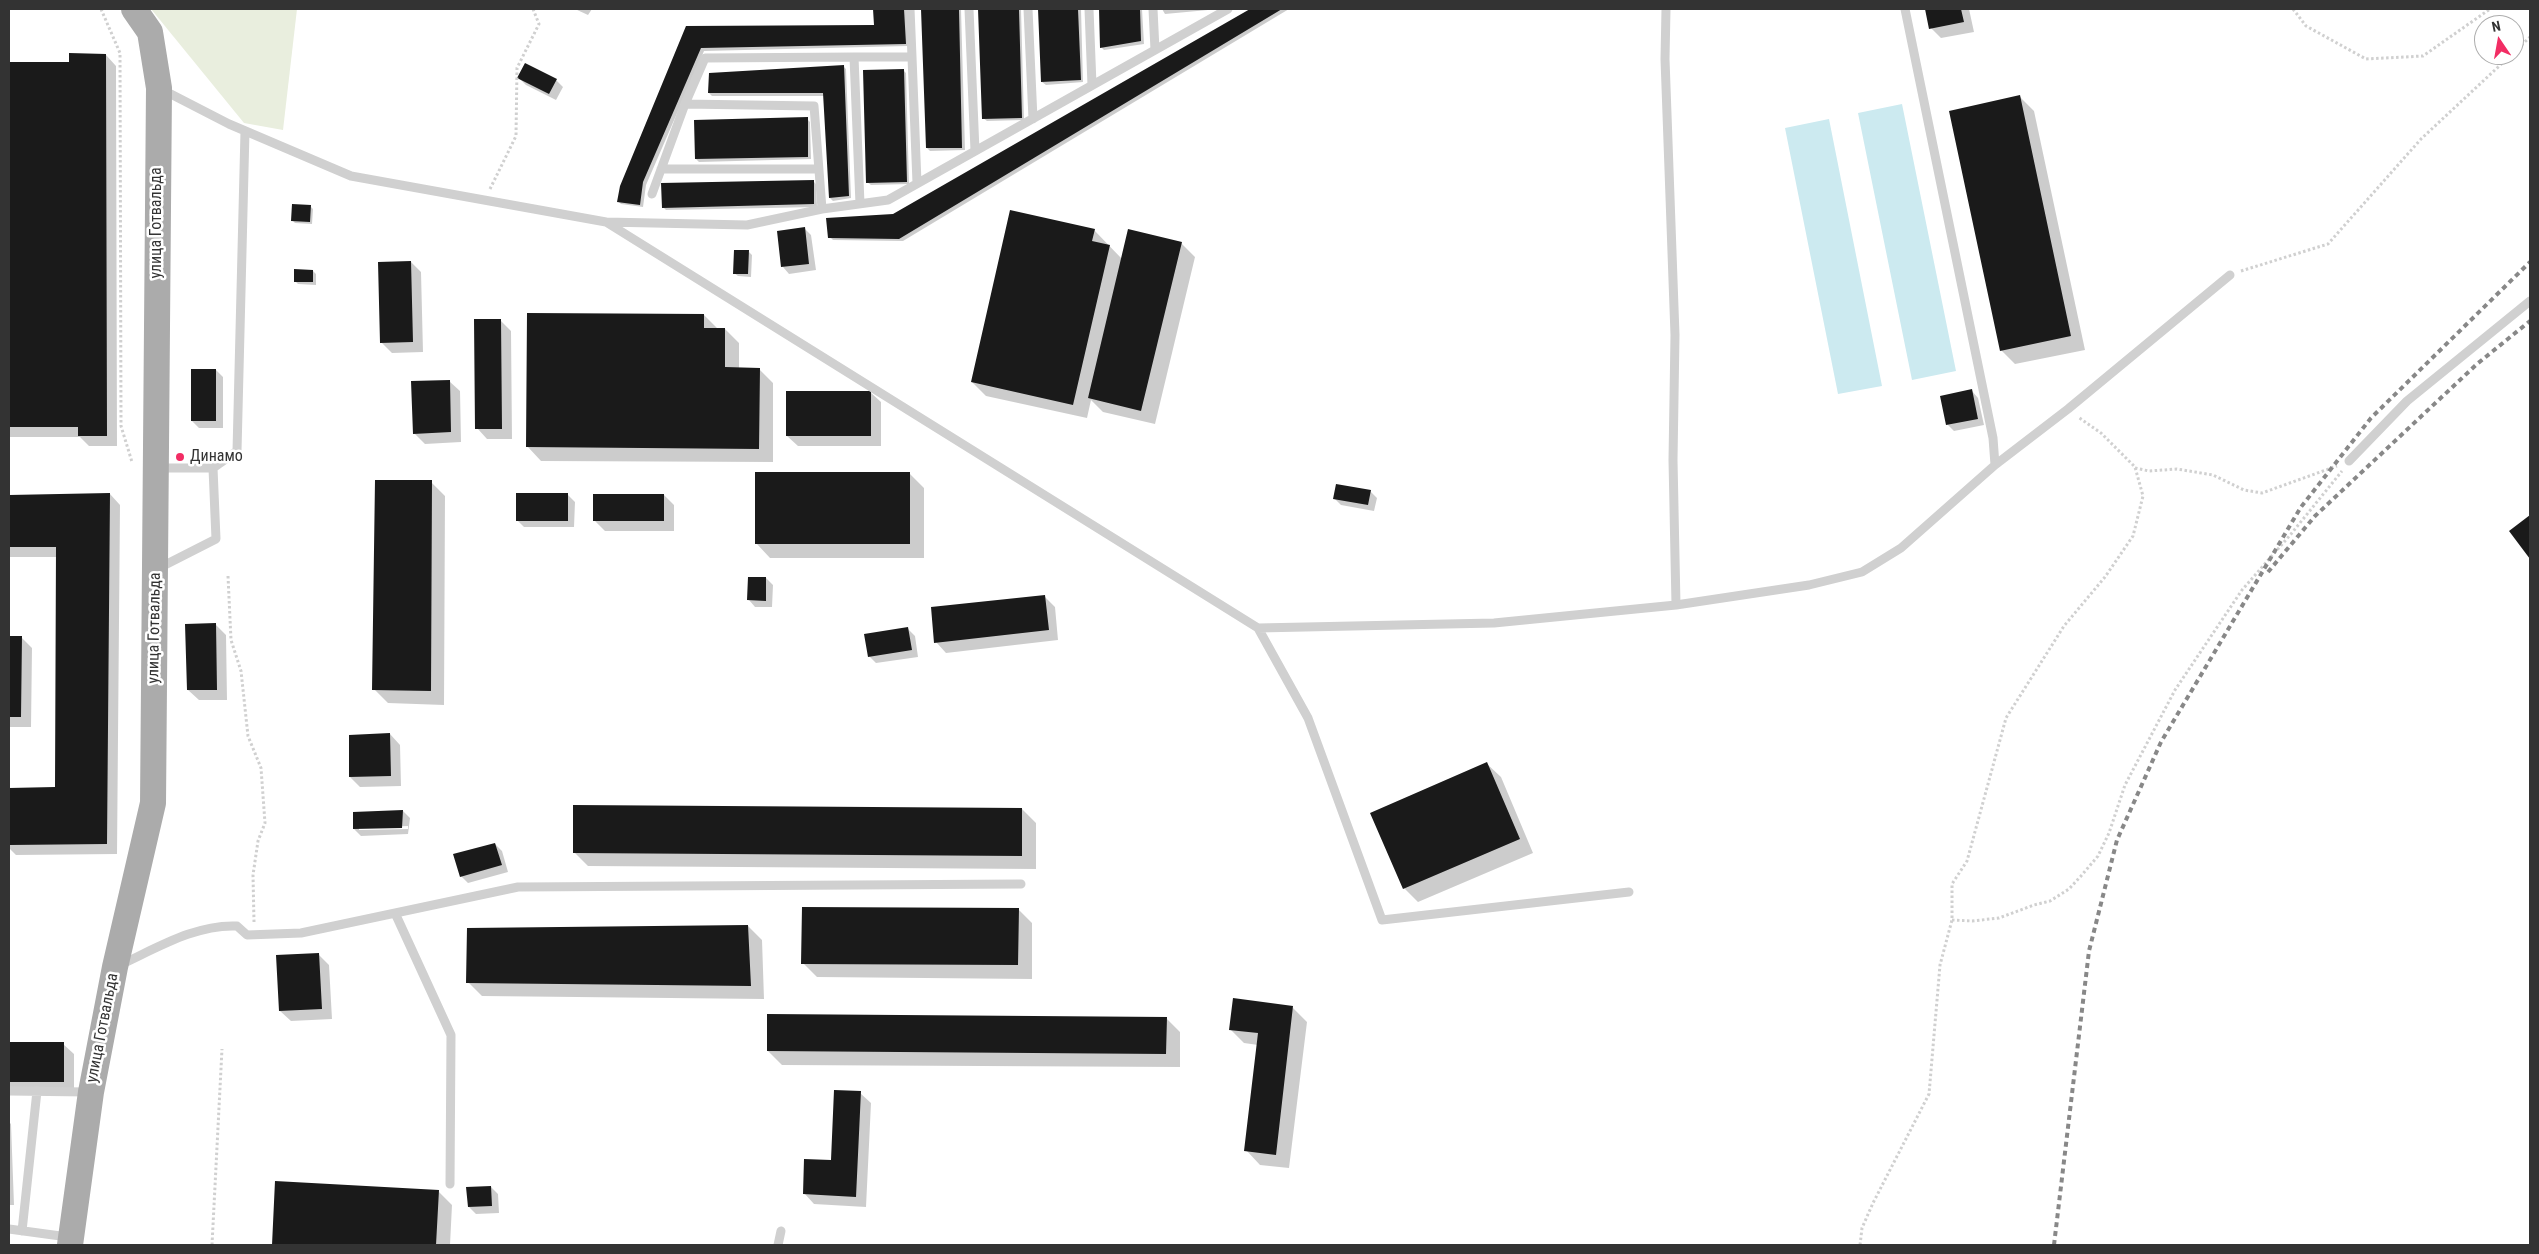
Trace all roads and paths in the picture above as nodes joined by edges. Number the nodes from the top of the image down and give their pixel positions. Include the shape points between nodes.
1 (101, 9) edge
2 (134, 9) edge
3 (533, 9) edge
4 (910, 9) edge
5 (969, 9) edge
6 (1028, 9) edge
7 (1089, 9) edge
8 (1153, 9) edge
9 (1228, 9) edge
10 (1666, 9) edge
11 (1905, 9) edge
12 (2293, 9) edge
13 (2490, 9) edge
14 (1217, 12) edge
15 (1155, 50) junction
16 (854, 57) junction
17 (912, 57) junction
18 (2500, 65) edge
19 (1092, 85) junction
20 (159, 88) junction
21 (685, 104) junction
22 (1033, 119) junction
23 (245, 131) junction
24 (975, 151) junction
25 (661, 169) junction
26 (818, 169) junction
27 (917, 183) junction
28 (652, 194) dead end
29 (484, 201) junction
30 (860, 204) junction
31 (822, 210) junction
32 (606, 222) junction
33 (2230, 275) joint
34 (2530, 301) edge
35 (2068, 409) junction
36 (2349, 461) junction
37 (1995, 465) junction
38 (144, 466) junction
39 (2134, 467) junction
40 (213, 468) junction
41 (156, 569) junction
42 (228, 576) dead end
43 (1676, 605) junction
44 (1258, 628) junction
45 (1021, 884) dead end
46 (1629, 892) dead end
47 (395, 913) junction
48 (1952, 920) junction
49 (255, 935) junction
50 (116, 967) junction
51 (222, 1049) dead end
52 (9, 1090) edge
53 (37, 1091) junction
54 (91, 1092) junction
55 (450, 1184) dead end
56 (9, 1230) edge
57 (22, 1231) junction
58 (781, 1231) dead end
59 (70, 1241) edge
60 (212, 1245) edge
61 (778, 1245) edge
62 (1860, 1245) edge

1 - 38 path via 120,53 121,426
2 - 20 main road, улица Готвальда via 150,32
3 - 29 path via 539,24 517,68 516,136
4 - 17 lane
5 - 24 lane
6 - 22 lane
7 - 19 lane
8 - 15 lane
9 - 14 lane
10 - 43 lane via 1675,335
11 - 37 lane via 1993,438
12 - 13 path via 2306,26 2366,59 2423,56
14 - 15 lane
15 - 19 lane
16 - 17 lane
16 - 21 lane via 704,58
16 - 30 lane
17 - 27 lane
18 - 33 path via 2421,139 2328,244
19 - 22 lane
20 - 23 lane
20 - 38 main road, улица Готвальда
21 - 25 lane
21 - 26 lane via 814,106
22 - 24 lane
23 - 29 lane via 351,176
23 - 40 lane via 237,451
24 - 27 lane
25 - 26 lane
25 - 28 lane
26 - 31 lane
27 - 30 lane via 888,200
29 - 32 lane
30 - 31 lane
31 - 32 lane via 747,225
32 - 44 lane
33 - 35 lane
34 - 36 lane via 2407,401
35 - 37 lane
35 - 39 path via 2100,433
36 - 39 path via 2313,477 2262,493 2244,490 2214,475
36 - 48 path via 2242,590 2175,690 2125,785 2098,856 2081,876 2069,889 2050,901 1999,918 1972,922
37 - 43 lane via 1901,548 1862,572 1808,585
38 - 40 lane
38 - 41 main road, улица Готвальда
39 - 48 path via 2143,496 2133,536 2106,576 2064,626 2006,718 1966,861 1952,884
40 - 41 lane via 216,539
41 - 50 main road, улица Готвальда via 153,803
42 - 49 path via 231,640 241,671 248,736 261,768 266,823 258,841 253,875
43 - 44 lane via 1494,623
44 - 46 lane via 1308,718 1382,920
45 - 47 lane via 518,887
47 - 49 lane via 301,933
47 - 55 lane via 451,1035
48 - 62 path via 1940,964 1929,1094 1873,1203 1862,1228
49 - 50 lane via 247,935 237,926 217,925 186,935
50 - 54 main road, улица Готвальда
51 - 60 path
52 - 53 lane
53 - 54 lane
53 - 57 lane
54 - 59 main road, улица Готвальда
56 - 57 lane
57 - 59 lane
58 - 61 lane

